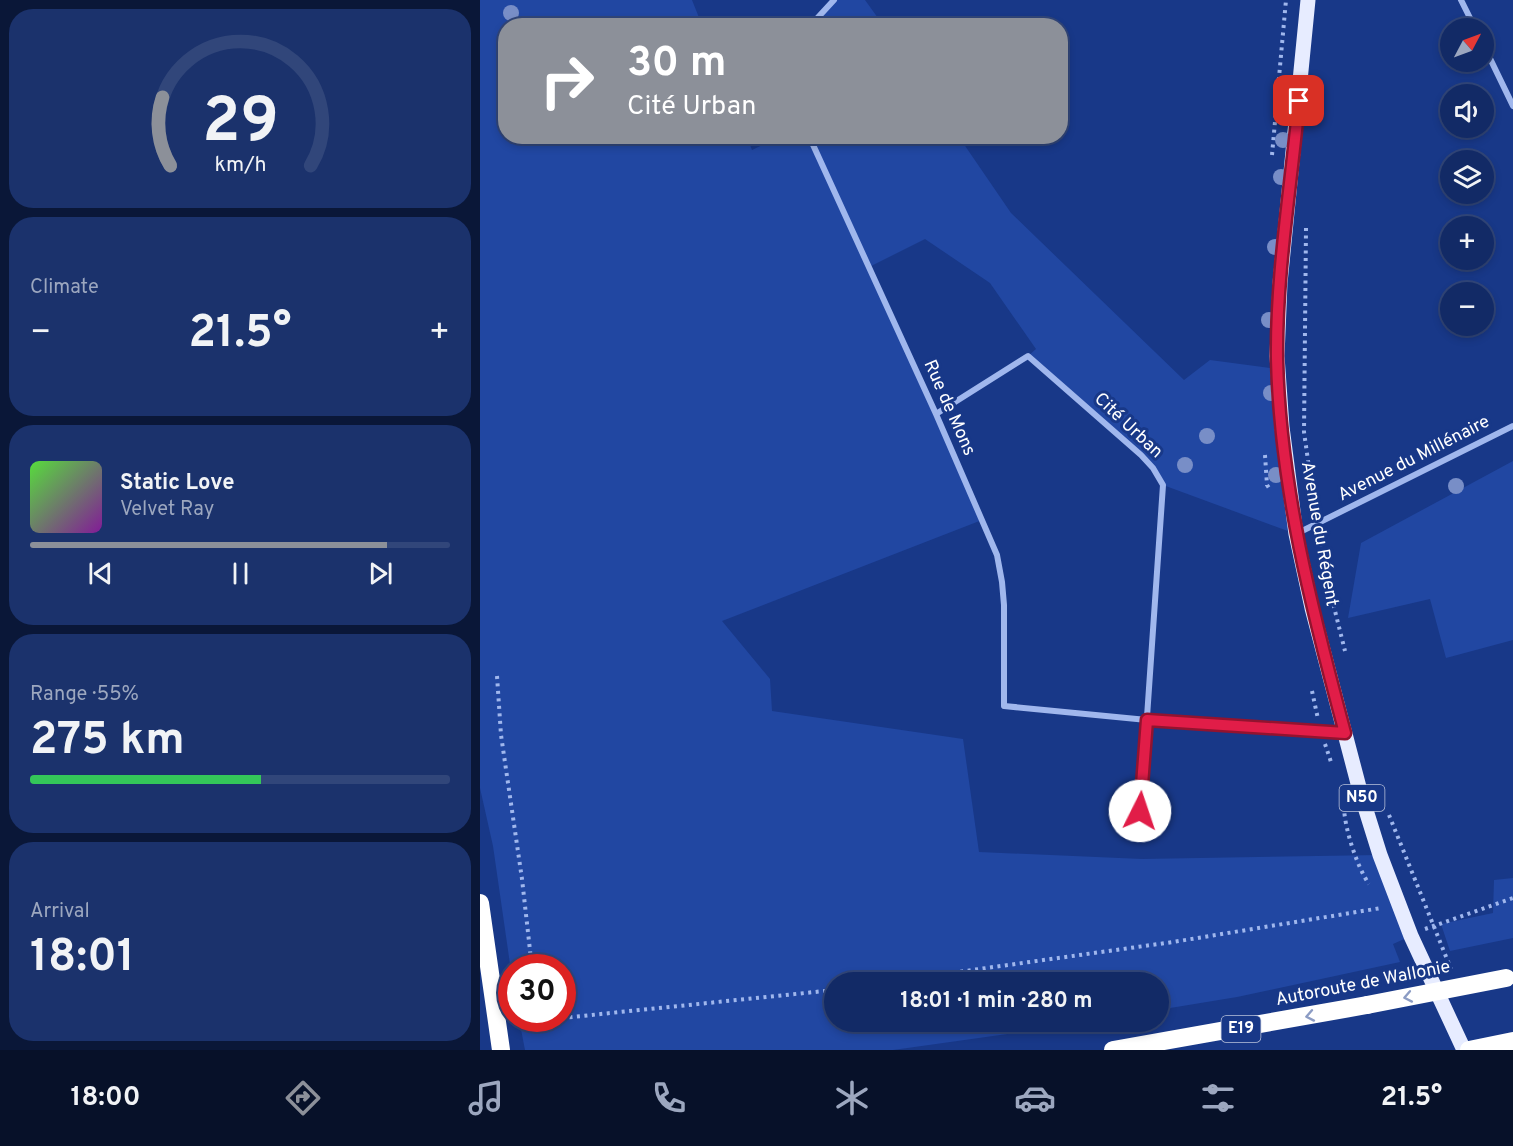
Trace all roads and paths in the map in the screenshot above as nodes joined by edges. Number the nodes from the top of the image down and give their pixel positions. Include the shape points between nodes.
1 (834, 0) edge
2 (1308, 0) edge
3 (1461, 0) edge
4 (817, 18) edge
5 (1470, 18) edge
6 (1494, 67) edge
7 (1513, 106) edge
8 (813, 144) edge
9 (1306, 225) dead end
10 (936, 414) junction
11 (1513, 426) edge
12 (1317, 524) junction
13 (1296, 534) junction
14 (1323, 562) dead end
15 (1326, 573) dead end
16 (1346, 653) dead end
17 (497, 676) dead end
18 (1147, 720) junction
19 (1345, 733) junction
20 (1387, 809) dead end
21 (1139, 833) dead end
22 (1513, 898) edge
23 (480, 903) edge
24 (1382, 908) dead end
25 (1433, 926) junction
26 (1411, 936) junction
27 (530, 954) edge
28 (958, 972) edge
29 (1510, 977) edge
30 (1455, 978) dead end
31 (824, 991) edge
32 (576, 1017) edge
33 (1513, 1041) edge
34 (501, 1050) edge
35 (1113, 1050) edge
36 (1464, 1050) edge
37 (1469, 1050) edge

1 - 4 street
2 - 13 main road, Avenue du Régent / N50 via 1280,283 1277,356
3 - 5 street
6 - 7 street
8 - 10 street, Rue de Mons
9 - 12 path via 1304,432
10 - 18 street, Rue de Mons via 997,555 1004,605 1004,706
10 - 18 street, Cité Urban via 1028,356 1153,468 1163,485
11 - 12 street, Avenue du Millénaire
12 - 13 street, Avenue du Millénaire
12 - 14 path
13 - 19 main road, Avenue du Régent / N50
15 - 16 path
17 - 27 path via 501,735
18 - 19 street
18 - 21 street, Cité Urban
19 - 26 main road, Avenue du Régent / N50 via 1380,855
20 - 25 path
22 - 25 path
23 - 34 highway
24 - 28 path
25 - 26 path
25 - 30 path
26 - 36 main road, Avenue du Régent / N50
29 -> 35 highway, Autoroute de Wallonie / E19, bridge
31 - 32 path
33 - 37 highway, bridge

